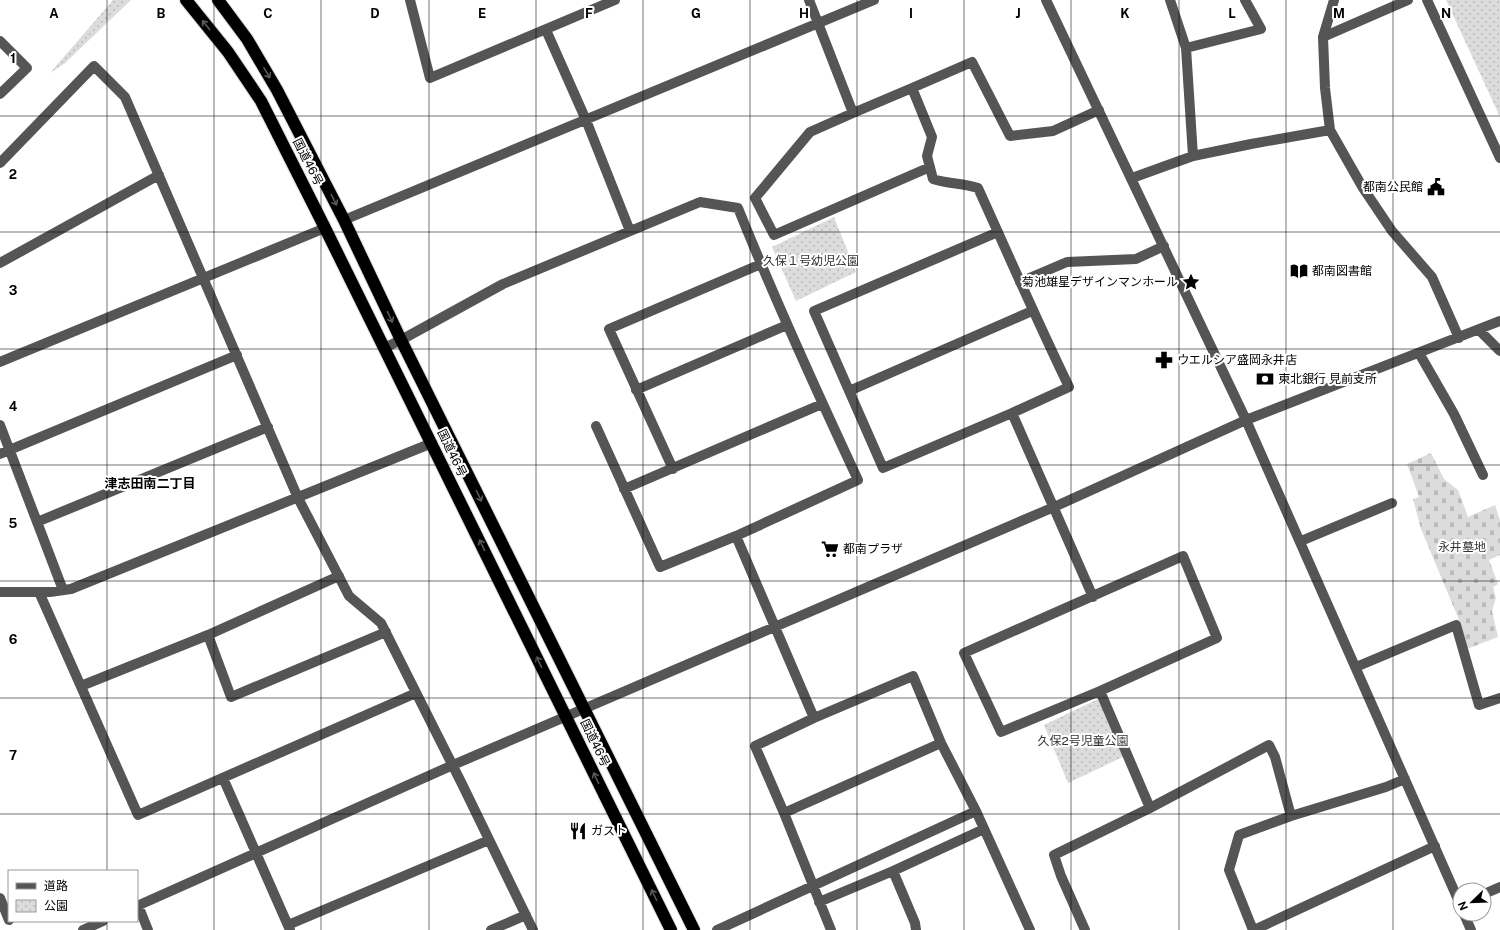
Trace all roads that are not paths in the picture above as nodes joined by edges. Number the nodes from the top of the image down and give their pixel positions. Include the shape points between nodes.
1 (186, 0) edge
2 (218, 0) edge
3 (410, 0) edge
4 (615, 0) edge
5 (809, 0) edge
6 (874, 0) edge
7 (1046, 0) edge
8 (1170, 0) edge
9 (1245, 0) edge
10 (1334, 0) edge
11 (1408, 0) edge
12 (1426, 0) edge
13 (819, 23) junction
14 (546, 30) junction
15 (1323, 37) junction
16 (0, 41) edge
17 (1186, 48) junction
18 (912, 88) junction
19 (0, 94) edge
20 (1099, 110) junction
21 (853, 113) junction
22 (586, 120) junction
23 (1330, 130) junction
24 (1193, 156) junction
25 (1500, 158) edge
26 (0, 163) edge
27 (930, 167) junction
28 (159, 175) junction
29 (1132, 178) junction
30 (344, 220) junction
31 (325, 228) junction
32 (630, 231) junction
33 (998, 232) junction
34 (1164, 246) junction
35 (0, 263) edge
36 (760, 264) junction
37 (204, 278) junction
38 (1020, 282) junction
39 (1032, 311) junction
40 (1500, 321) edge
41 (788, 325) junction
42 (1479, 330) junction
43 (1459, 338) junction
44 (401, 340) junction
45 (384, 348) junction
46 (1500, 351) edge
47 (1419, 353) junction
48 (237, 356) junction
49 (0, 362) edge
50 (636, 390) junction
51 (849, 391) junction
52 (822, 404) junction
53 (1012, 413) junction
54 (1246, 420) junction
55 (0, 425) edge
56 (596, 426) dead end
57 (268, 427) junction
58 (432, 443) junction
59 (5, 452) edge
60 (673, 469) junction
61 (1483, 475) dead end
62 (624, 489) junction
63 (298, 498) junction
64 (1392, 503) dead end
65 (1054, 507) junction
66 (37, 522) junction
67 (736, 536) junction
68 (1301, 541) junction
69 (339, 576) junction
70 (63, 590) junction
71 (0, 592) edge
72 (39, 592) junction
73 (1093, 597) junction
74 (775, 626) junction
75 (386, 632) junction
76 (208, 635) junction
77 (1356, 667) junction
78 (81, 686) junction
79 (1100, 691) junction
80 (416, 693) junction
81 (1500, 698) edge
82 (584, 708) junction
83 (565, 716) junction
84 (814, 718) junction
85 (942, 743) junction
86 (453, 765) junction
87 (223, 778) junction
88 (1405, 779) junction
89 (1150, 808) junction
90 (976, 811) junction
91 (784, 813) junction
92 (1291, 816) junction
93 (984, 829) junction
94 (489, 840) junction
95 (1435, 846) junction
96 (256, 852) junction
97 (893, 871) junction
98 (1452, 885) edge
99 (812, 886) junction
100 (0, 898) edge
101 (819, 902) junction
102 (138, 906) edge
103 (138, 908) edge
104 (526, 915) junction
105 (8, 918) edge
106 (101, 922) edge
107 (1276, 926) edge
108 (289, 927) edge
109 (83, 930) edge
110 (148, 930) edge
111 (491, 930) edge
112 (533, 930) edge
113 (671, 930) edge
114 (694, 930) edge
115 (717, 930) edge
116 (831, 930) edge
117 (916, 930) edge
118 (1030, 930) edge
119 (1086, 930) edge
120 (1254, 930) edge

31 -> 1 highway, 国道46号 via 261,101 228,52
2 -> 30 highway, 国道46号 via 247,39 277,90
3 - 14 street via 430,78
4 - 14 street
5 - 13 street
6 - 13 street
7 - 20 street
8 - 17 street
9 - 17 street via 1261,29
10 - 15 street
11 - 15 street
12 - 25 street
13 - 21 street
13 - 22 street
14 - 22 street
15 - 23 street
16 - 19 street via 27,68
17 - 24 street
18 - 20 street via 972,62 1010,136 1053,130
18 - 21 street
18 - 27 street via 932,136 927,156
20 - 29 street
21 - 27 street via 810,132 755,198 774,235
22 - 30 street
22 - 32 street
23 - 24 street
23 - 43 street via 1392,231 1432,277
24 - 29 street
26 - 28 street via 94,66 125,97
27 - 33 street via 933,179 978,188
28 - 35 street
28 - 37 street
29 - 34 street
30 -> 44 highway, 国道46号
31 - 37 street
31 - 45 highway, 国道46号
32 - 36 street via 700,202 738,208
32 - 44 street via 503,284
33 - 38 street
33 - 51 street via 814,311
34 - 38 street via 1136,259 1067,262
34 - 54 street
36 - 41 street
36 - 50 street via 609,329
37 - 48 street
37 - 49 street
38 - 39 street
39 - 51 street
39 - 53 street via 1068,388
40 - 42 street
41 - 50 street
41 - 52 street
42 - 43 street
42 - 46 street
43 - 47 street
44 - 45 street
44 -> 82 highway, 国道46号
45 - 58 highway, 国道46号
47 - 54 street
47 - 61 street via 1454,414
48 - 57 street
48 - 59 street
50 - 60 street
51 - 53 street via 883,468
52 - 60 street
52 - 67 street via 858,480
53 - 65 street
54 - 65 street
54 - 68 street
55 - 59 street
56 - 62 street
57 - 63 street
57 - 66 street
58 - 63 street
83 -> 58 highway, 国道46号
59 - 66 street
60 - 62 street
62 - 67 street via 660,567
63 - 69 street
63 - 70 street
64 - 68 street
65 - 73 street
65 - 74 street
66 - 70 street
67 - 74 street
68 - 77 street
69 - 75 street via 349,596 381,623
69 - 76 street
70 - 72 street
71 - 72 street
72 - 78 street
73 - 79 street via 1183,556 1217,638
73 - 79 street via 964,653 1001,732
74 - 82 street
74 - 84 street
75 - 76 street via 231,697
75 - 80 street
76 - 78 street
77 - 81 street via 1456,625 1479,705
77 - 88 street
78 - 87 street via 138,815
79 - 89 street
80 - 86 street
80 - 87 street
82 - 83 street
82 - 114 highway, 国道46号
83 - 86 street
113 -> 83 highway, 国道46号
84 - 85 street via 913,676
84 - 91 street via 754,746
85 - 90 street
85 - 91 street
86 - 94 street
86 - 96 street
87 - 96 street
88 - 92 street
88 - 95 street
89 - 92 street via 1269,745
89 - 119 street via 1054,855
90 - 93 street
90 - 99 street
91 - 99 street
92 - 120 street via 1240,835 1229,870
93 - 97 street
93 - 118 street
94 - 104 street
94 - 108 street
95 - 98 street
95 - 107 street
96 - 102 street
96 - 108 street
97 - 101 street
97 - 117 street
99 - 101 street
99 - 115 street
100 - 105 street
101 - 116 street
103 - 110 street
104 - 111 street
104 - 112 street
106 - 109 street
107 - 120 street

